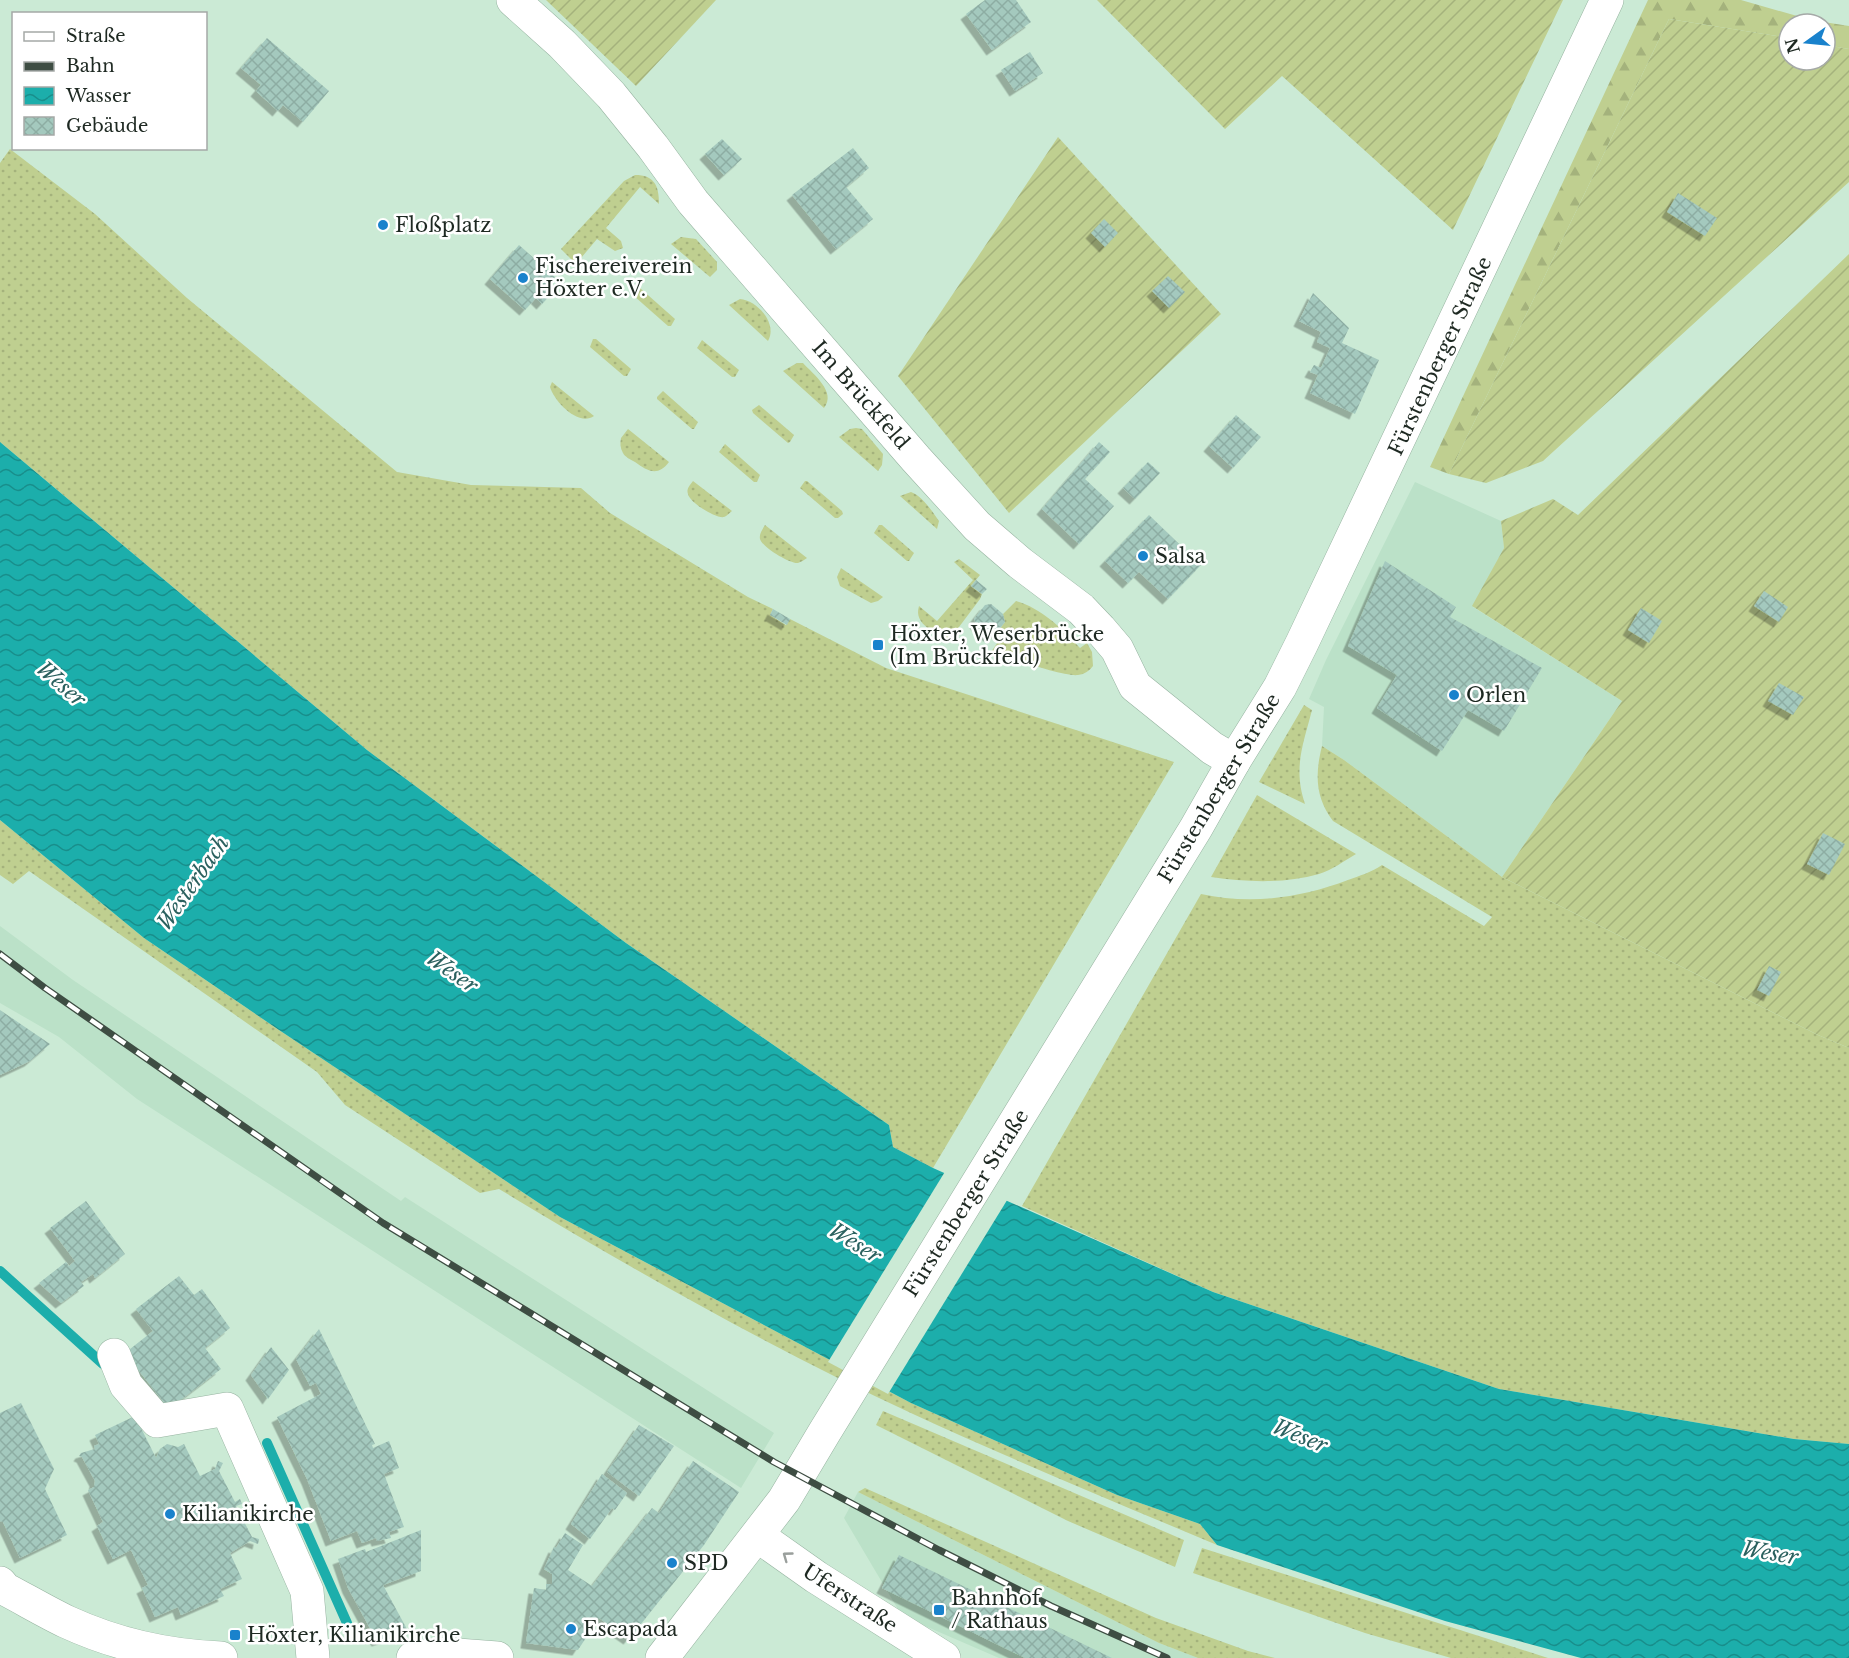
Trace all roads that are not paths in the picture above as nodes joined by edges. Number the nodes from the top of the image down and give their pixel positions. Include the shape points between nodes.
1 (513, 0) edge
2 (1607, 0) edge
3 (1234, 761) junction
4 (114, 1355) dead end
5 (758, 1536) junction
6 (0, 1582) edge
7 (221, 1658) edge
8 (314, 1658) edge
9 (413, 1658) edge
10 (497, 1658) edge
11 (662, 1658) edge
12 (944, 1658) edge

1 - 3 main road, Im Brückfeld via 611,94 693,202 977,526 1094,622 1117,649 1136,686 1212,748
2 - 3 main road, Fürstenberger Straße via 1302,643
3 - 5 main road, Fürstenberger Straße via 784,1500
4 - 8 main road via 126,1385 157,1421 227,1409 307,1591
5 - 11 main road, Fürstenberger Straße
12 -> 5 main road, Uferstraße
6 - 7 main road via 5,1589 68,1623 136,1647
9 - 10 main road via 444,1654

